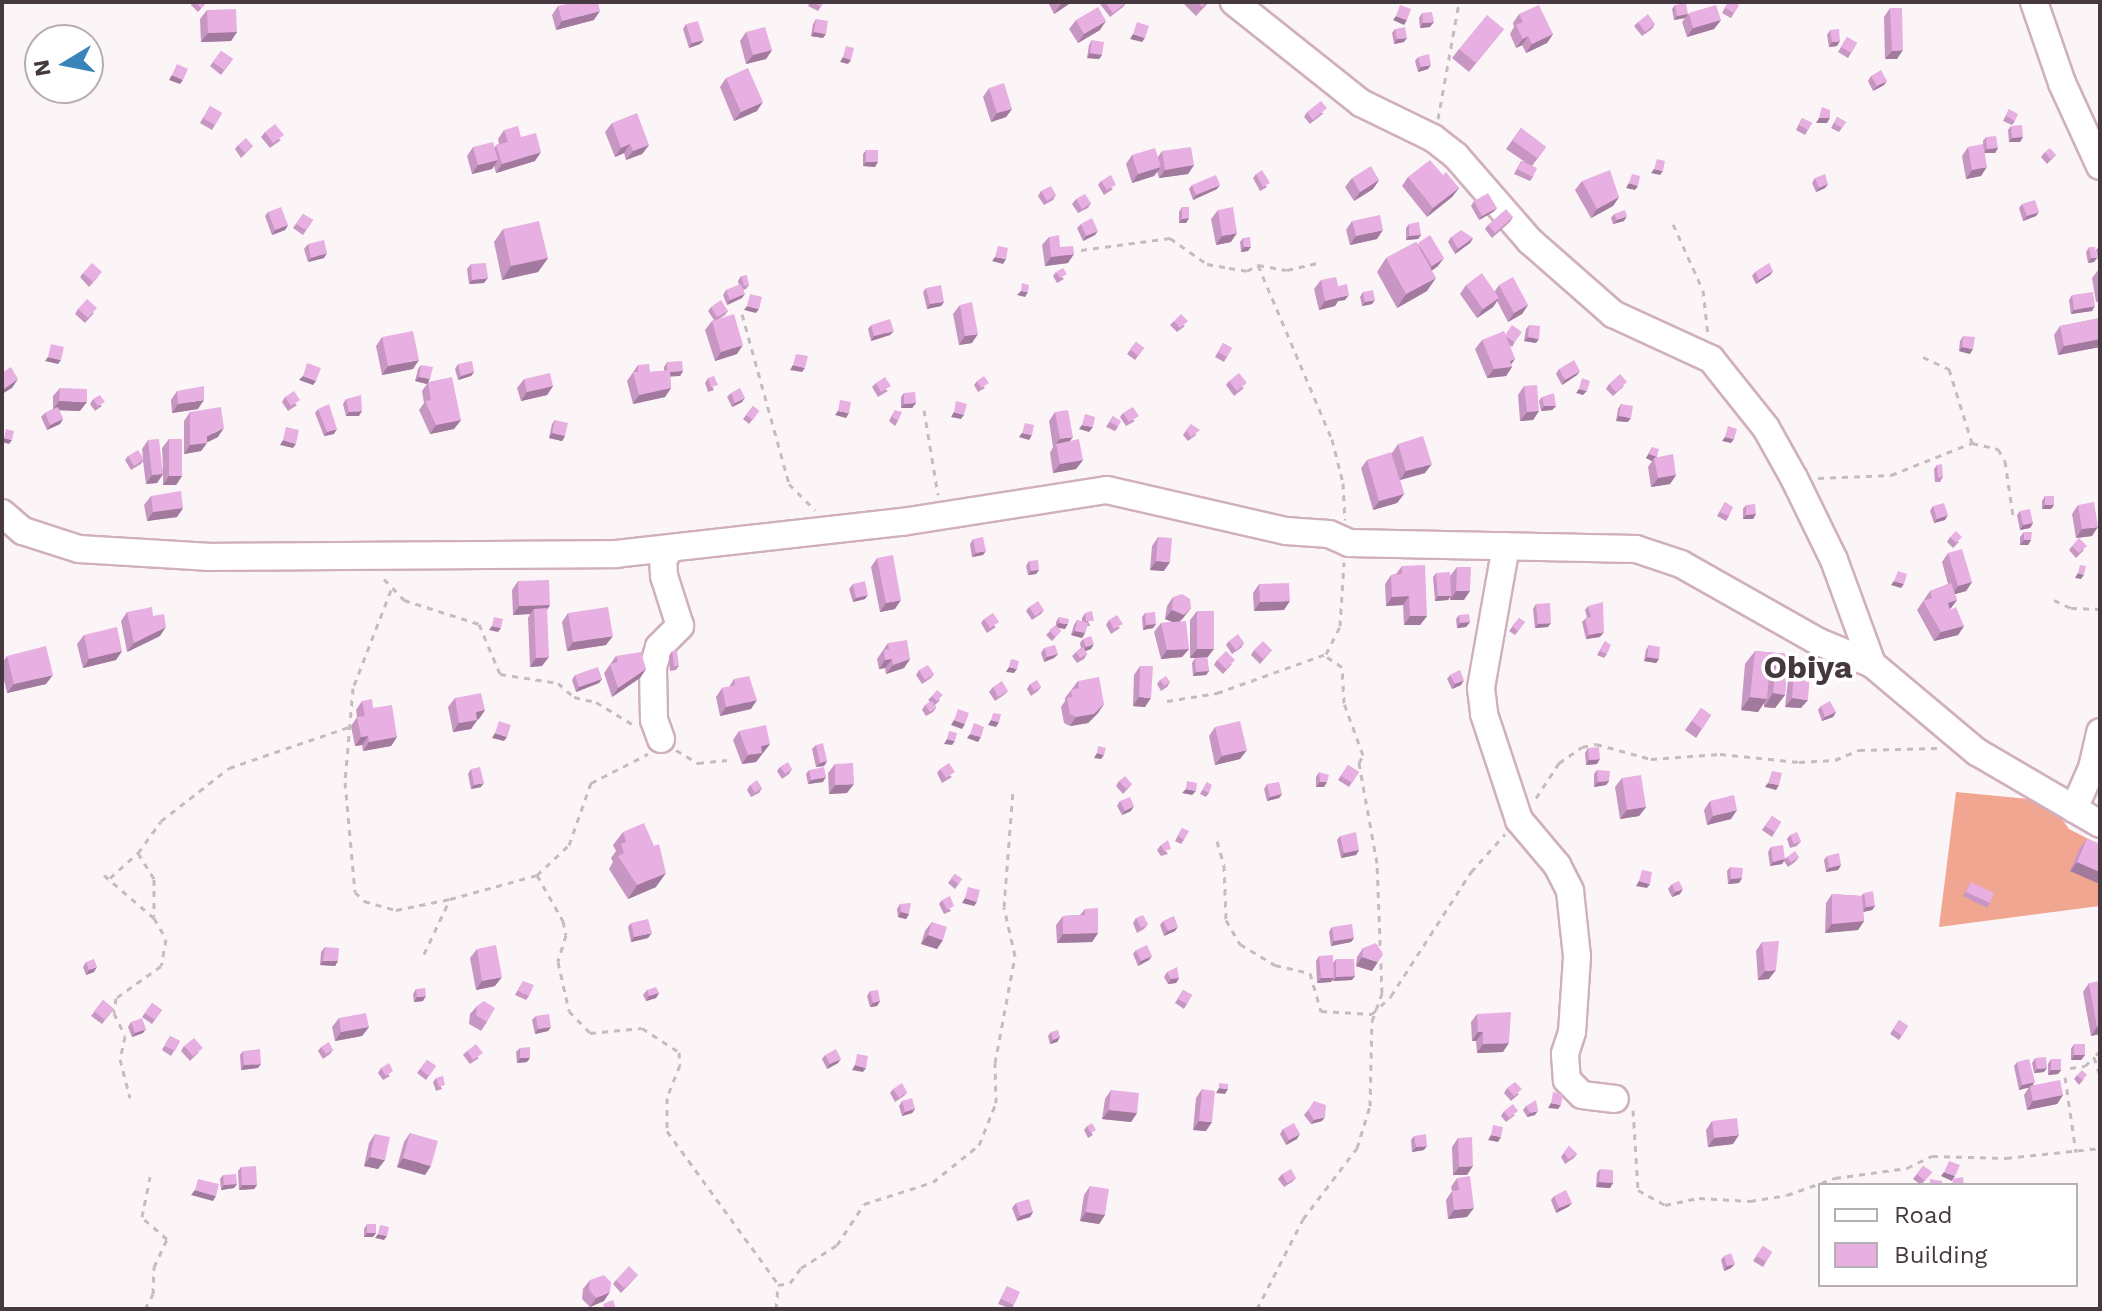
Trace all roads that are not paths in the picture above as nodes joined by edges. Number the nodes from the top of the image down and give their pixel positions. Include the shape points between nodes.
1 (1234, 2) edge
2 (2034, 2) edge
3 (2100, 166) edge
4 (2, 513) edge
5 (1506, 546) junction
6 (670, 550) junction
7 (1872, 664) junction
8 (2100, 732) edge
9 (661, 739) road end
10 (2074, 809) junction
11 (2100, 824) edge
12 (1615, 1099) road end

1 - 7 street via 1361,103 1433,138 1456,156 1530,241 1601,304 1711,359 1766,428 1794,478 1834,560
2 - 3 street
4 - 6 street via 23,531 79,549 211,557
5 - 6 street via 1349,543 1329,534 1286,531 1107,490
5 - 7 street via 1636,549 1681,564 1819,642
5 - 12 street via 1481,688 1484,714 1519,820 1557,865 1570,891 1577,957 1572,1032 1565,1054 1567,1080 1582,1095
6 - 9 street via 663,559 664,576 680,626 659,647 653,667 654,720
7 - 10 street via 1977,752
8 - 10 street
10 - 11 street

